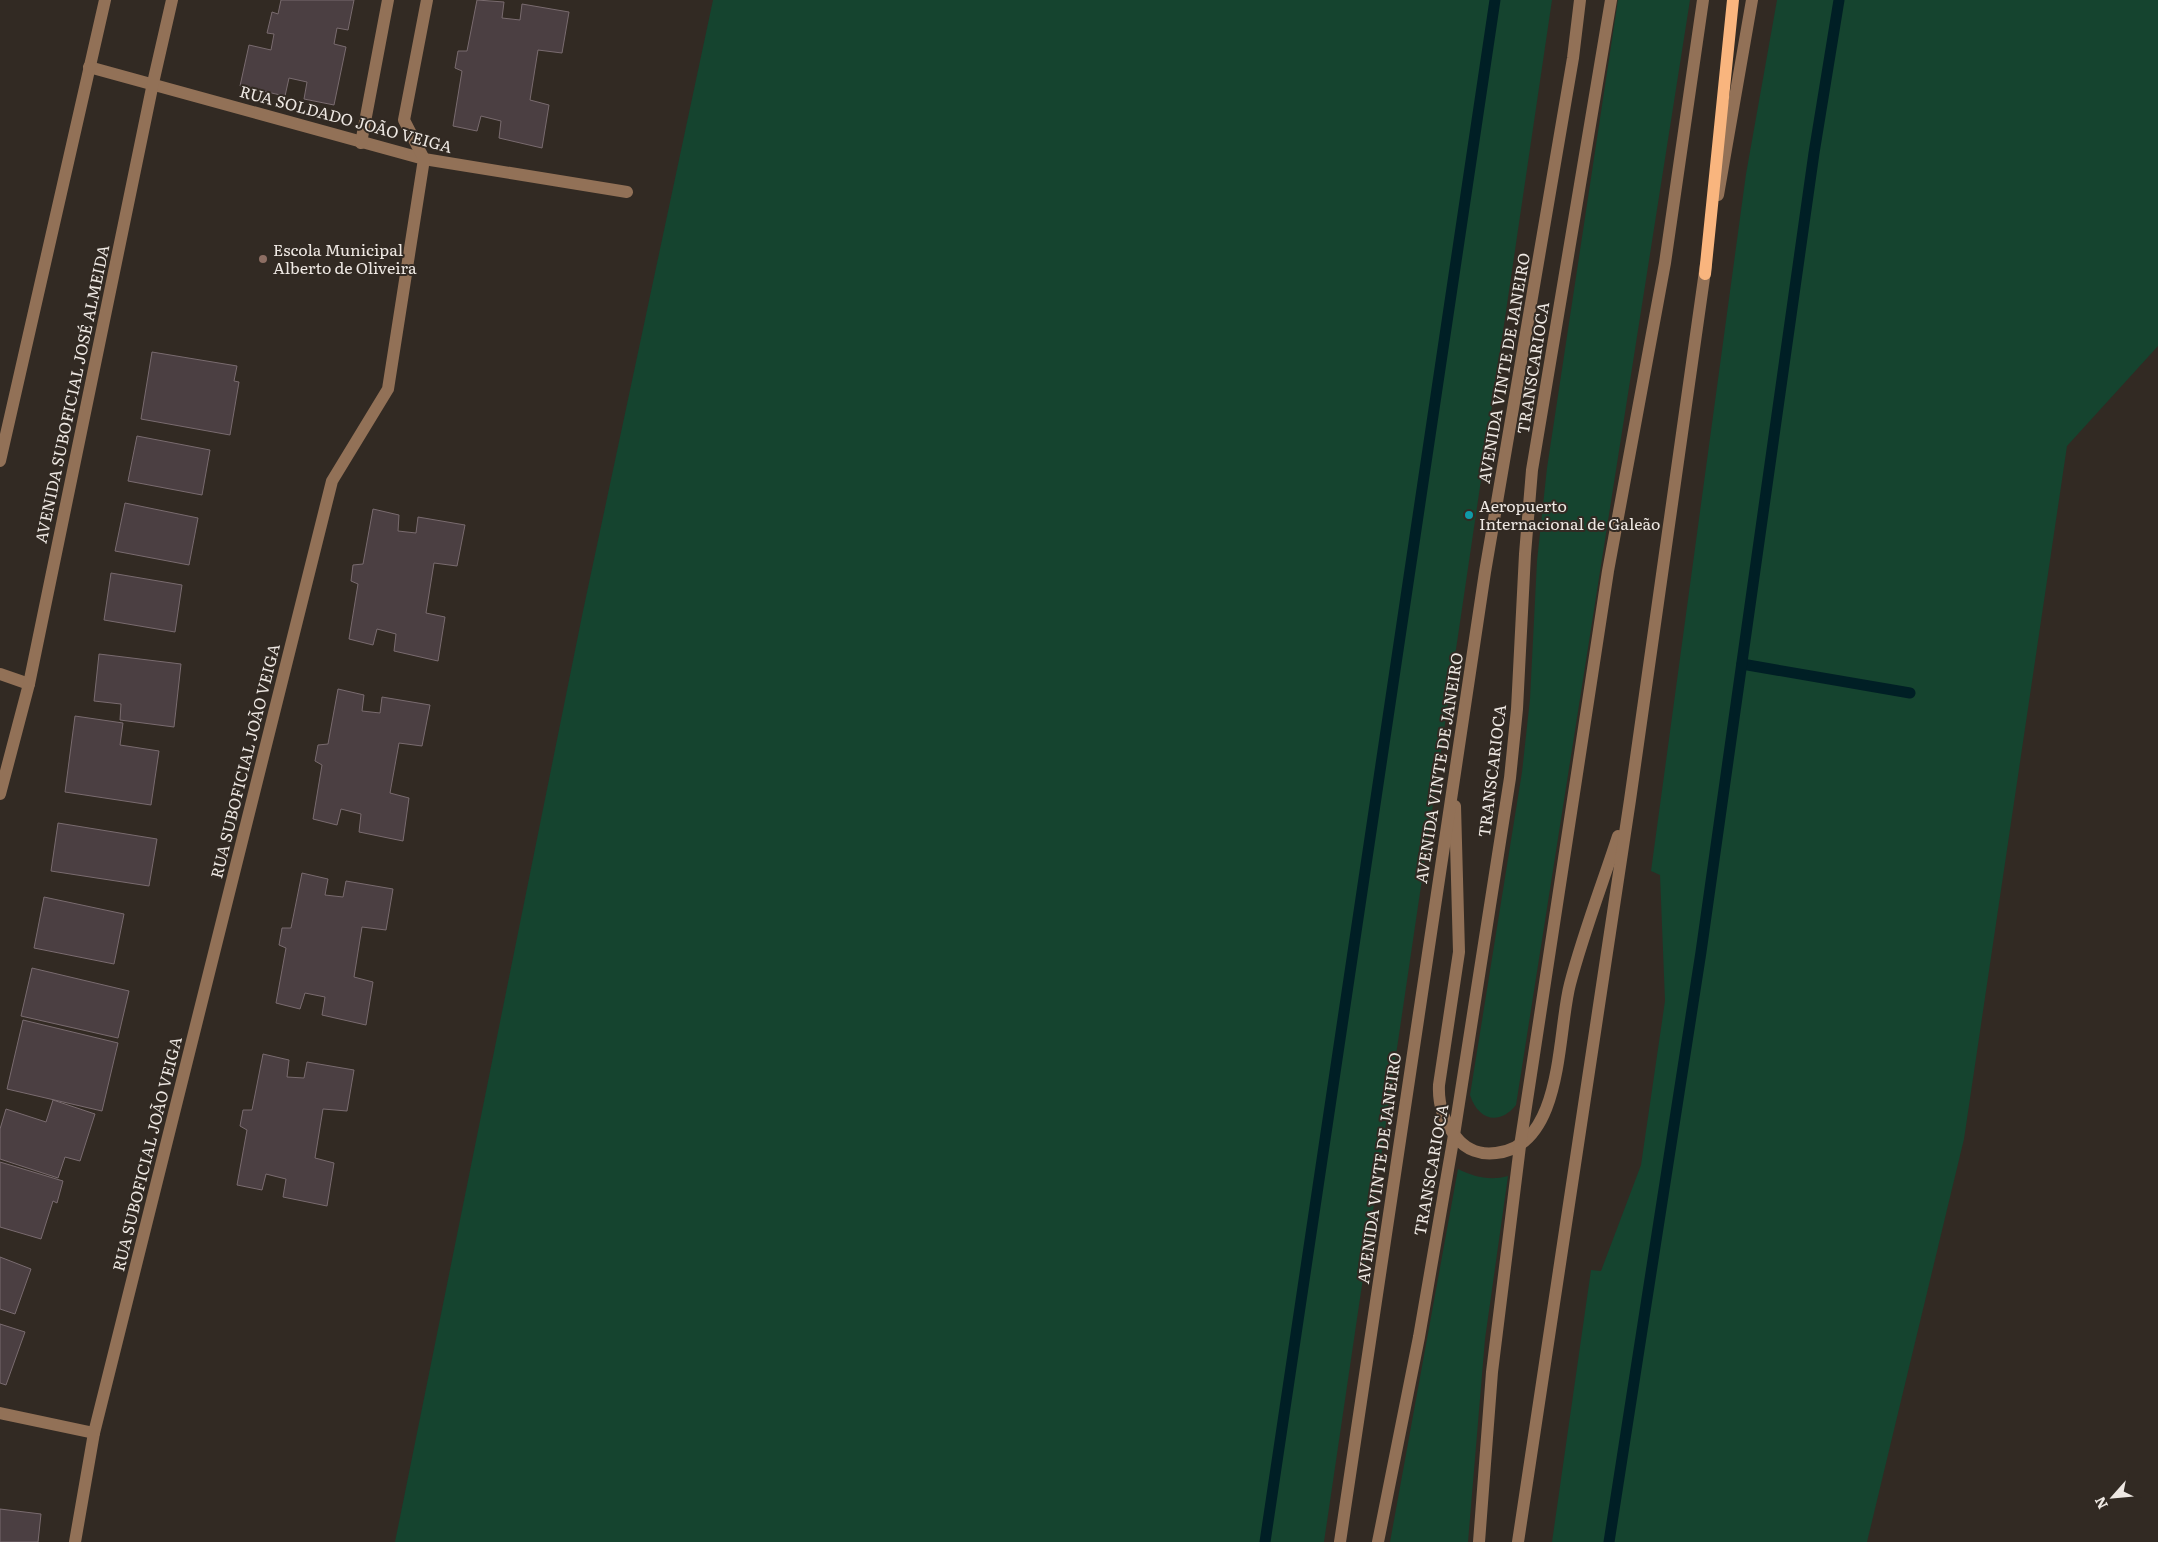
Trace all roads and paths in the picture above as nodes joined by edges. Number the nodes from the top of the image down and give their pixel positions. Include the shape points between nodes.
1 (105, 0) edge
2 (172, 0) edge
3 (388, 0) edge
4 (428, 0) edge
5 (1580, 0) edge
6 (1610, 0) edge
7 (1703, 0) edge
8 (1733, 0) edge
9 (1752, 0) edge
10 (89, 66) junction
11 (153, 83) junction
12 (360, 142) junction
13 (424, 159) junction
14 (627, 192) dead end
15 (1704, 274) junction
16 (0, 461) edge
17 (0, 674) edge
18 (29, 684) junction
19 (1454, 774) junction
20 (0, 794) edge
21 (1630, 800) junction
22 (1454, 1135) junction
23 (1520, 1146) junction
24 (0, 1413) edge
25 (94, 1433) junction
26 (75, 1542) edge
27 (1340, 1542) edge
28 (1378, 1542) edge
29 (1479, 1542) edge
30 (1518, 1542) edge

1 - 10 street
2 - 11 street, AVENIDA SUBOFICIAL JOSÉ ALMEIDA
3 - 12 street
4 - 13 street via 404,120
5 - 19 street, AVENIDA VINTE DE JANEIRO
6 - 22 street, TRANSCARIOCA via 1532,470 1510,778
7 - 23 street via 1665,263 1608,571
8 - 15 main road
9 - 15 street
10 - 11 street, RUA SOLDADO JOÃO VEIGA
10 - 16 street
11 - 12 street, RUA SOLDADO JOÃO VEIGA
11 - 18 street, AVENIDA SUBOFICIAL JOSÉ ALMEIDA
12 - 13 street, RUA SOLDADO JOÃO VEIGA
13 - 14 street, RUA SOLDADO JOÃO VEIGA
13 - 25 street, RUA SUBOFICIAL JOÃO VEIGA via 388,389 332,481
15 - 21 street
17 - 18 street
18 - 20 street, AVENIDA SUBOFICIAL JOSÉ ALMEIDA
19 - 22 street via 1459,952 1438,1102
19 - 27 street, AVENIDA VINTE DE JANEIRO
21 - 23 street via 1570,985 1547,1110
21 - 30 street
22 - 23 street via 1461,1144 1487,1154
22 - 28 street, TRANSCARIOCA via 1419,1337
23 - 29 street via 1492,1372
24 - 25 street
25 - 26 street, RUA SUBOFICIAL JOÃO VEIGA

